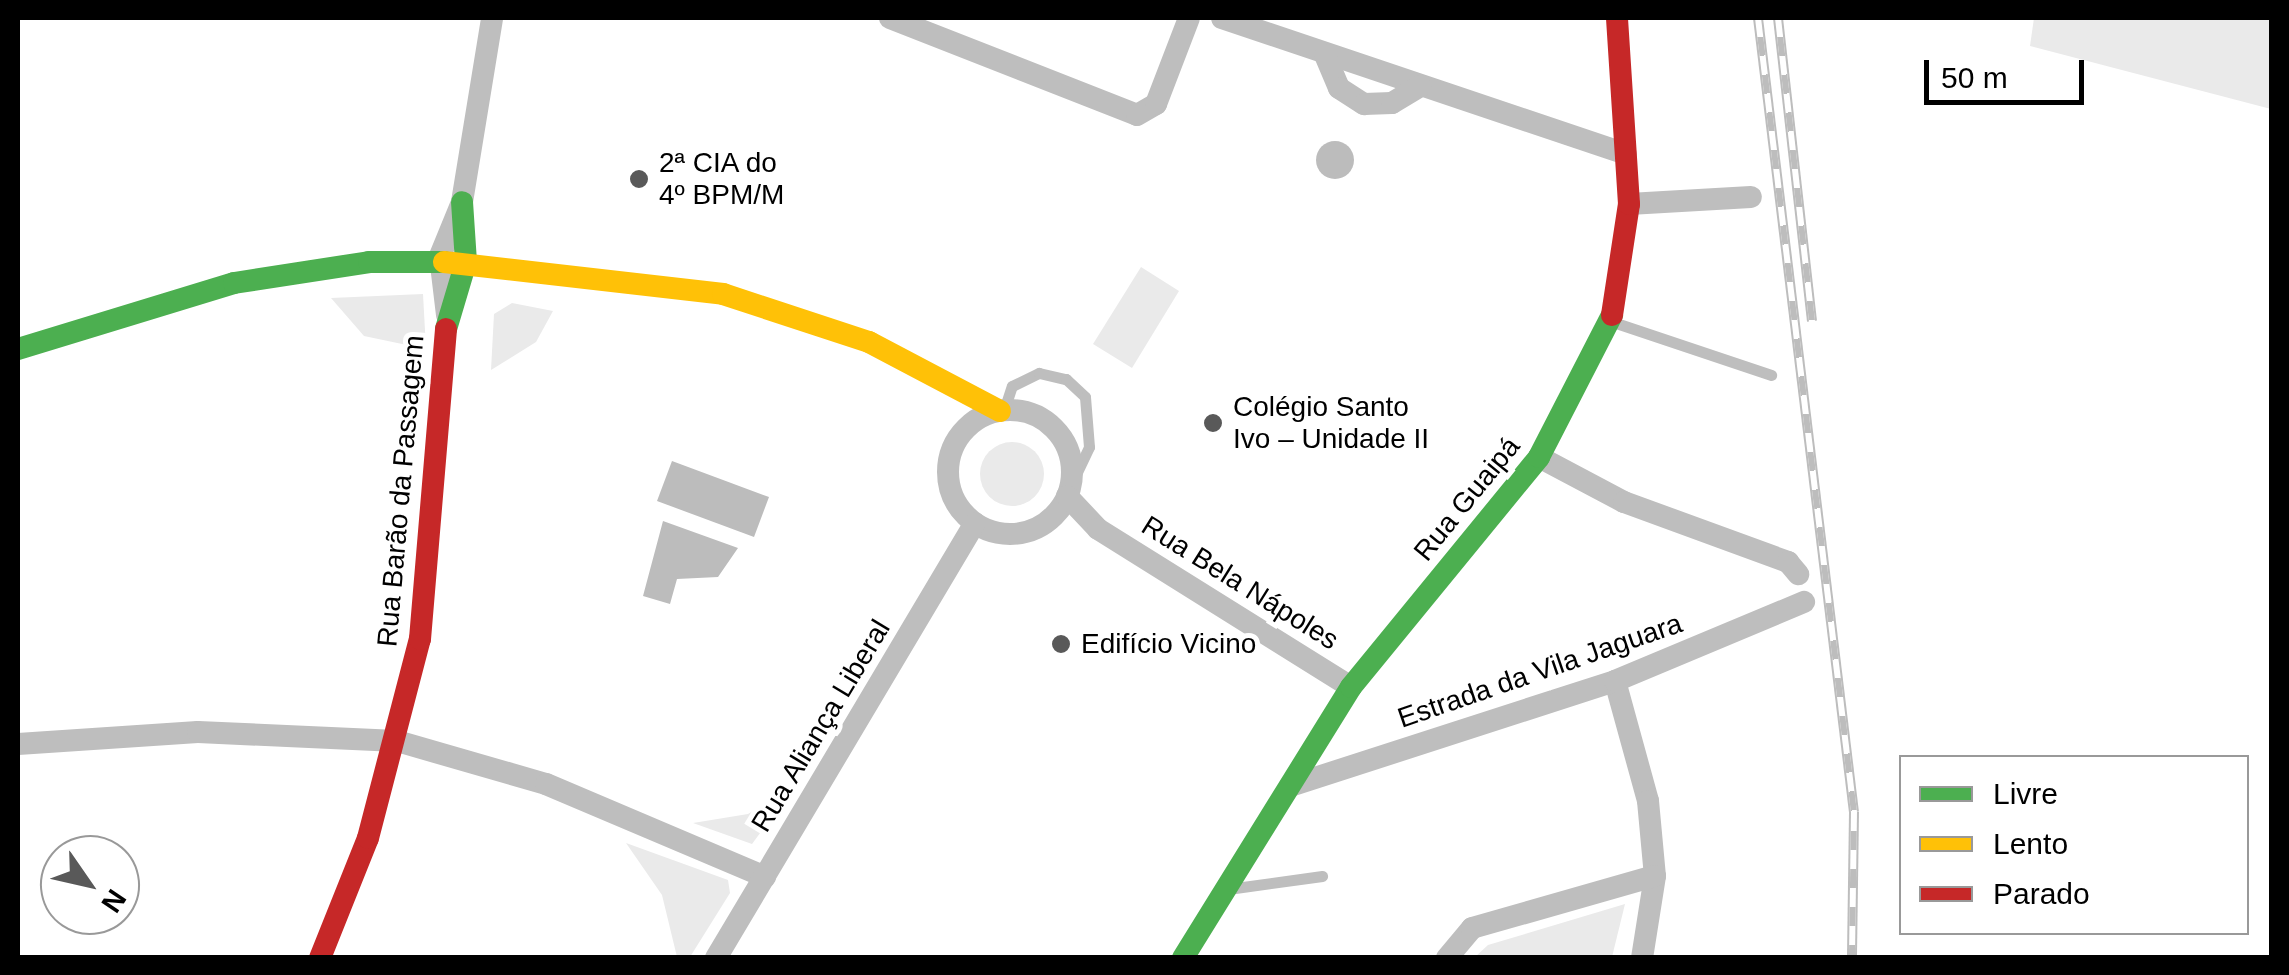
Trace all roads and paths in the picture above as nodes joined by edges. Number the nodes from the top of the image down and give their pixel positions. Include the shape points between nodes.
1 (492, 18) edge
2 (890, 18) edge
3 (1190, 18) edge
4 (1222, 18) edge
5 (1616, 18) edge
6 (1246, 22) edge
7 (1325, 55) junction
8 (1420, 86) junction
9 (1626, 154) junction
10 (1751, 197) dead end
11 (462, 202) junction
12 (1629, 204) junction
13 (466, 262) junction
14 (440, 263) junction
15 (447, 315) junction
16 (1610, 321) junction
17 (18, 349) edge
18 (928, 370) junction
19 (1771, 375) dead end
20 (1002, 410) junction
21 (970, 424) junction
22 (1539, 457) junction
23 (1068, 491) junction
24 (975, 523) junction
25 (1044, 523) junction
26 (1098, 529) junction
27 (1798, 574) joint
28 (1804, 602) joint
29 (1615, 681) junction
30 (1351, 688) junction
31 (397, 741) junction
32 (18, 744) edge
33 (1290, 786) junction
34 (1322, 876) dead end
35 (1654, 876) junction
36 (765, 877) junction
37 (1225, 890) junction
38 (320, 958) edge
39 (716, 958) edge
40 (1183, 958) edge
41 (1447, 958) edge
42 (1642, 958) edge

1 - 11 street, Rua Barão da Passagem
2 - 3 street via 1137,115 1156,104
4 - 6 street
5 - 9 street, Rua Guaipá
6 - 7 street
7 - 8 street
7 - 8 street via 1339,88 1364,104 1392,103
8 - 9 street
9 - 12 street, Rua Guaipá
10 - 12 street
11 - 13 street, Rua Barão da Passagem
11 - 14 street, Rua Barão da Passagem
12 - 16 street, Rua Guaipá
13 - 14 street
13 - 15 street, Rua Barão da Passagem
13 - 18 street via 722,294
14 - 15 street, Rua Barão da Passagem
14 - 17 street via 370,262 234,283
15 - 31 street, Rua Barão da Passagem via 420,639
16 - 19 lane
16 - 22 street, Rua Guaipá
18 - 20 street
18 - 21 street
20 - 21 street
20 - 23 street via 1037,416 1062,438
20 - 23 lane via 1012,386 1039,373 1066,379 1085,397 1089,447
21 - 24 street via 948,475
22 - 27 street
22 - 30 street, Rua Guaipá
23 - 25 street
23 - 26 street
24 - 25 street via 1010,534
24 - 36 street, Rua Aliança Liberal
25 - 26 street
26 - 30 street, Rua Bela Nápoles
27 - 28 lane
28 - 29 street, Estrada da Vila Jaguara
29 - 33 street, Estrada da Vila Jaguara
29 - 35 street via 1648,801
30 - 33 street, Rua Guaipá
31 - 32 street via 198,732
31 - 36 street via 546,784
31 - 38 street, Rua Barão da Passagem
33 - 37 street, Rua Guaipá
34 - 37 lane
35 - 41 street via 1472,928
35 - 42 street
36 - 39 street, Rua Aliança Liberal
37 - 40 street, Rua Guaipá

